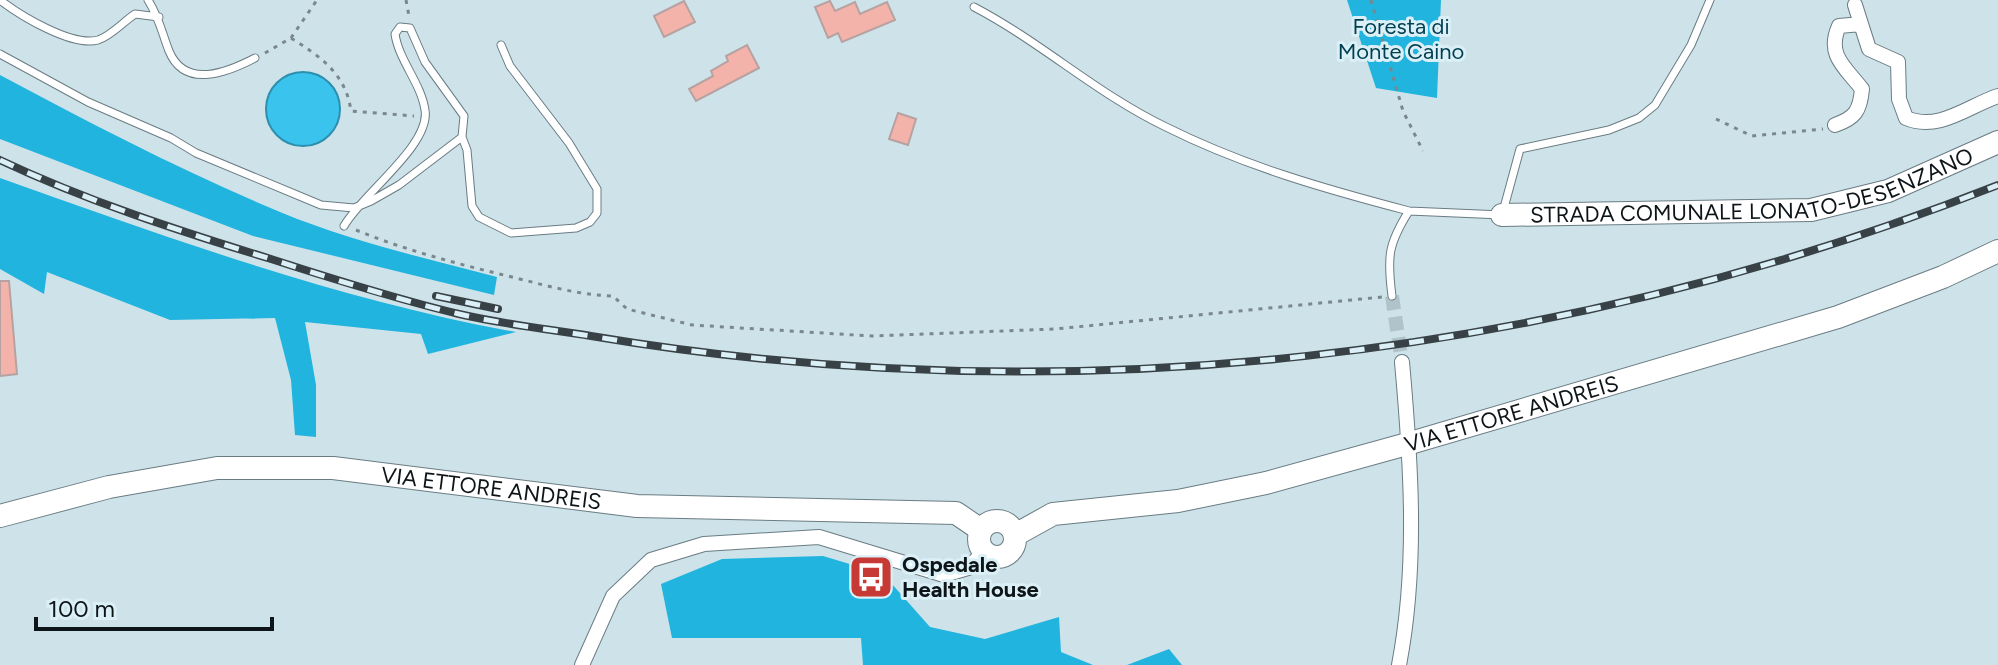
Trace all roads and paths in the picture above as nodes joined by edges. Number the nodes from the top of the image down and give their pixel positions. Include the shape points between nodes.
1 (0, 0) edge
2 (148, 0) edge
3 (317, 0) edge
4 (406, 0) edge
5 (1371, 0) edge
6 (1710, 0) edge
7 (1851, 3) edge
8 (974, 7) dead end
9 (159, 17) junction
10 (1861, 24) junction
11 (410, 28) junction
12 (291, 38) junction
13 (501, 45) dead end
14 (0, 54) edge
15 (255, 58) joint
16 (1998, 96) edge
17 (426, 117) junction
18 (1716, 119) dead end
19 (1835, 125) joint
20 (462, 137) junction
21 (1998, 142) edge
22 (1423, 151) dead end
23 (354, 208) junction
24 (1409, 211) junction
25 (1502, 215) junction
26 (344, 226) dead end
27 (1998, 251) edge
28 (613, 296) dead end
29 (1392, 296) joint
30 (1402, 362) tunnel mouth
31 (1407, 444) junction
32 (0, 516) edge
33 (982, 541) junction
34 (582, 665) edge
35 (1399, 665) edge

1 - 9 lane via 34,22 91,41 135,14
2 - 9 lane
3 - 12 path
4 - 11 path
5 - 22 path via 1403,111
6 - 25 lane via 1691,45 1655,105 1609,130 1520,149
7 - 10 street
8 - 24 lane via 1164,127 1251,166
9 - 15 lane via 175,63 189,73 228,72
10 - 16 street via 1869,49 1898,62 1899,99 1906,118 1936,122
10 - 19 street via 1839,26 1832,42 1835,56 1862,89 1861,108 1852,119
11 - 17 lane via 400,27 397,46
11 - 20 lane via 425,62 464,116
12 - 15 path
12 - 17 path via 337,73 348,91 351,111
13 - 20 lane via 510,66 597,189 597,213 576,228 511,233 479,217 472,206
14 - 23 lane via 88,102 254,179 307,201
17 - 23 lane via 412,146
18 - 19 path via 1752,136
20 - 23 lane via 399,185
21 - 25 street, STRADA COMUNALE LONATO-DESENZANO via 1888,191 1811,210
23 - 26 lane
24 - 25 lane
24 - 29 lane via 1392,238
27 - 31 street, VIA ETTORE ANDREIS via 1838,317
28 - 29 path via 627,309 692,325 872,336 1055,329
30 - 31 street
31 - 33 street, VIA ETTORE ANDREIS via 1178,501 1053,514 1015,535 1000,521
31 - 35 street via 1409,613
32 - 33 street, VIA ETTORE ANDREIS via 109,487 217,468 333,468 637,506 956,513
33 - 34 street via 968,568 944,575 819,537 704,544 651,560 613,596

